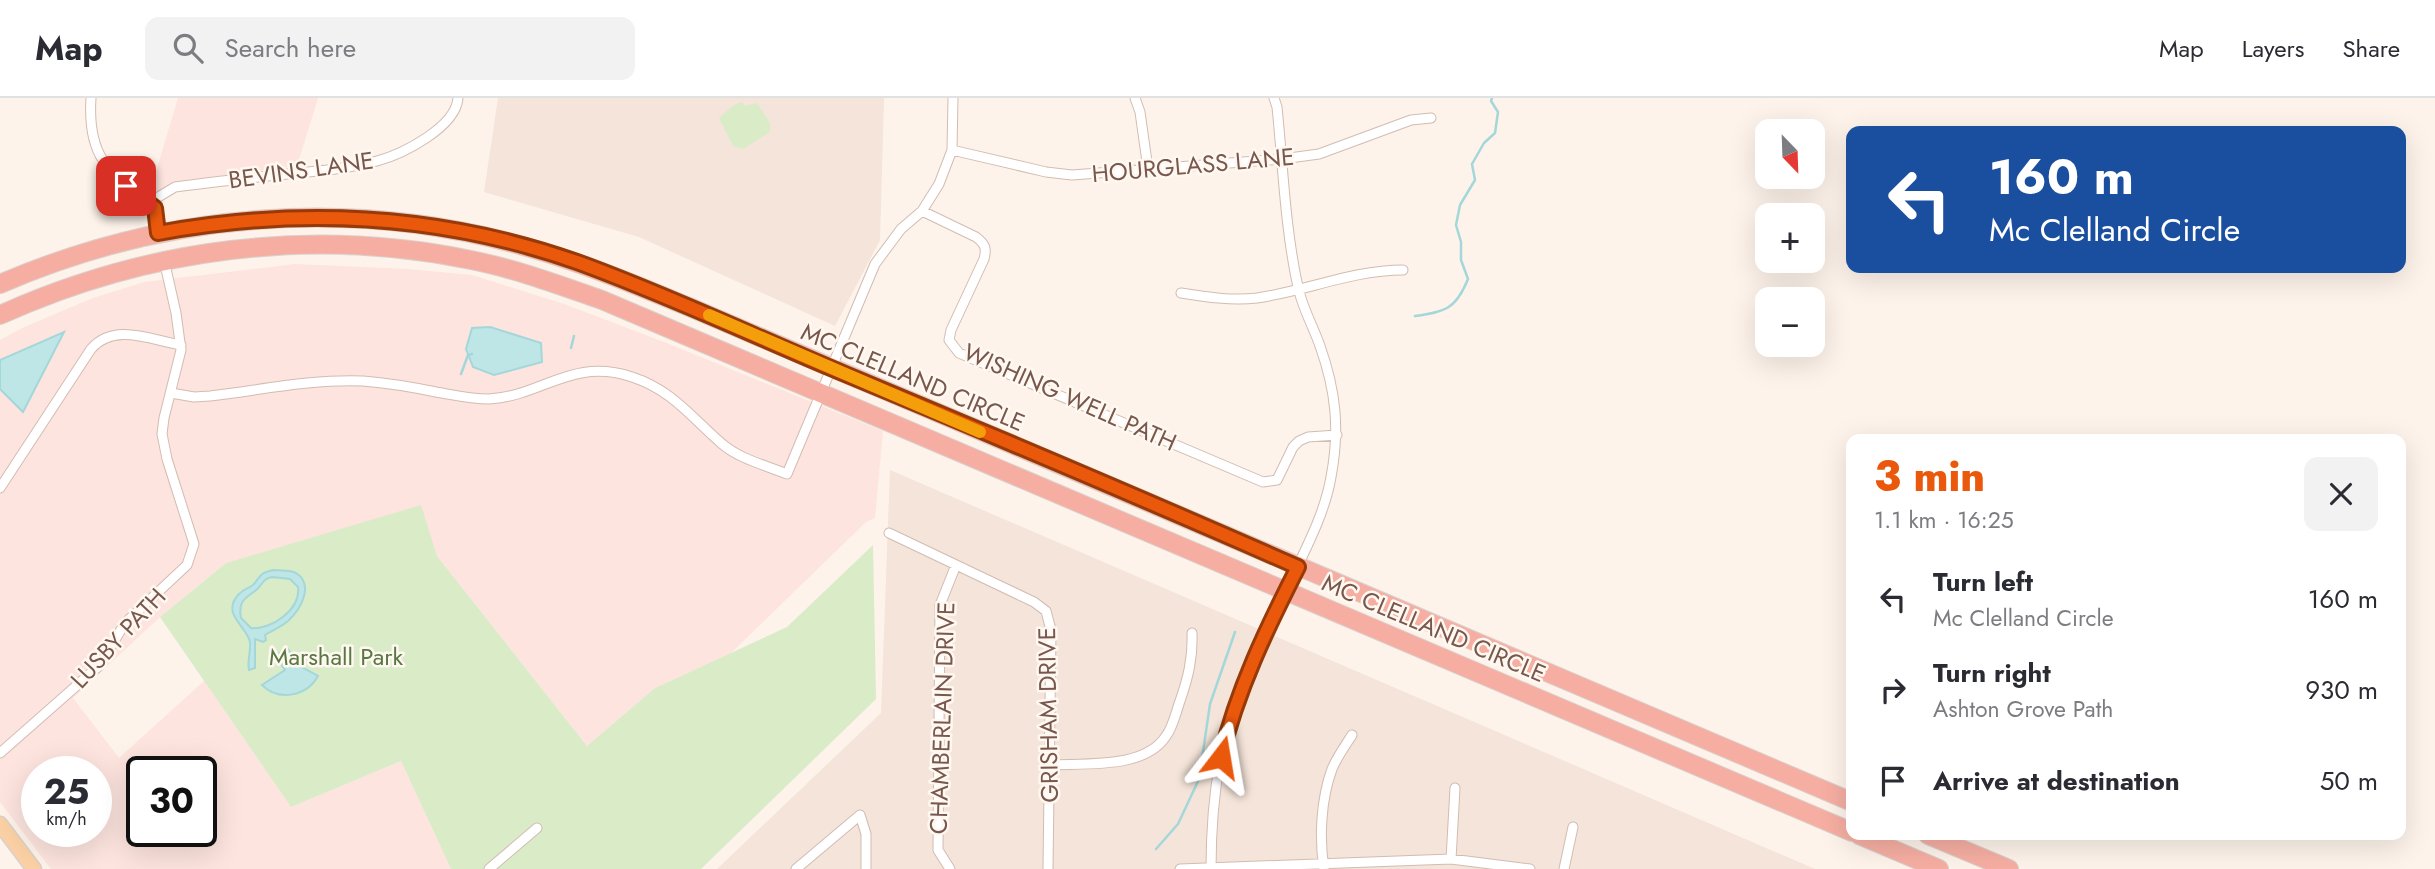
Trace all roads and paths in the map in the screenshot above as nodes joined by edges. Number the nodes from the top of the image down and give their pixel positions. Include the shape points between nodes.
1 (91, 98) edge
2 (458, 98) edge
3 (953, 98) edge
4 (1135, 98) edge
5 (1274, 98) edge
6 (1431, 118) dead end
7 (952, 150) junction
8 (1282, 159) junction
9 (1148, 169) junction
10 (155, 208) junction
11 (922, 211) junction
12 (158, 233) junction
13 (164, 260) junction
14 (1403, 270) dead end
15 (0, 284) edge
16 (1298, 290) junction
17 (1181, 293) dead end
18 (0, 315) edge
19 (181, 345) junction
20 (832, 369) junction
21 (171, 393) junction
22 (821, 394) junction
23 (1337, 435) junction
24 (0, 488) edge
25 (889, 533) dead end
26 (956, 565) junction
27 (1298, 567) junction
28 (1286, 591) junction
29 (1192, 633) dead end
30 (1352, 735) dead end
31 (0, 752) edge
32 (1051, 765) junction
33 (1455, 788) dead end
34 (1846, 800) edge
35 (0, 824) edge
36 (1573, 827) dead end
37 (537, 828) dead end
38 (1846, 829) edge
39 (1871, 840) edge
40 (1940, 840) edge
41 (1451, 859) junction
42 (1323, 866) edge
43 (1211, 868) edge
44 (34, 869) edge
45 (489, 869) edge
46 (796, 869) edge
47 (866, 869) edge
48 (950, 869) edge
49 (1048, 869) edge
50 (1180, 869) edge
51 (1530, 869) edge
52 (1563, 869) edge
53 (1939, 869) edge
54 (2009, 869) edge

1 - 10 street via 94,144 102,159 112,174
2 - 10 street, BEVINS LANE via 443,126 379,161 175,187 155,199
3 - 7 street
4 - 9 street
5 - 8 street
6 - 8 street, HOURGLASS LANE via 1411,120 1319,153
7 - 9 street, HOURGLASS LANE via 1046,173
7 - 11 street
8 - 9 street, HOURGLASS LANE
8 - 16 street
10 - 12 street
11 - 20 street via 901,229 875,264
11 - 23 street, WISHING WELL PATH via 976,237 986,250 951,330 949,340 959,353 1263,482 1277,480 1293,447 1303,438
12 - 13 highway
12 - 15 highway, MC CLELLAND CIRCLE via 93,250
12 - 20 highway, MC CLELLAND CIRCLE via 229,221 302,217 372,219 460,230 574,261
13 - 18 highway, MC CLELLAND CIRCLE via 62,289
13 - 19 street, LUSBY PATH
13 - 22 highway, MC CLELLAND CIRCLE via 314,244 471,260 602,300
14 - 16 street via 1378,270
16 - 17 street via 1255,298
16 - 23 street via 1334,388
19 - 21 street, LUSBY PATH
19 - 24 street via 123,334 101,339
20 - 22 street
20 - 27 highway, MC CLELLAND CIRCLE
21 - 22 street via 210,396 340,381 407,386 474,399 517,393 567,374 613,373 633,377 666,394 738,454 787,474
21 - 31 street, LUSBY PATH via 163,434 194,544 187,565 125,623 100,665
22 - 28 highway, MC CLELLAND CIRCLE
23 - 27 street via 1324,506
25 - 26 street, GRISHAM DRIVE
26 - 32 street, GRISHAM DRIVE via 1046,611 1051,630
26 - 48 street, CHAMBERLAIN DRIVE via 940,605 938,850
27 - 28 street
27 - 34 highway, MC CLELLAND CIRCLE
28 - 38 highway, MC CLELLAND CIRCLE
28 - 43 street via 1231,717 1215,798
29 - 32 street via 1189,674 1167,735 1154,751 1131,760
30 - 42 street via 1333,767 1326,791
32 - 49 street, GRISHAM DRIVE
33 - 41 street
35 - 44 main road
36 - 52 street
37 - 45 street
39 - 53 highway
40 - 54 highway
41 - 42 street
41 - 51 street
42 - 43 street
43 - 50 street
46 - 47 street via 860,815 866,834

